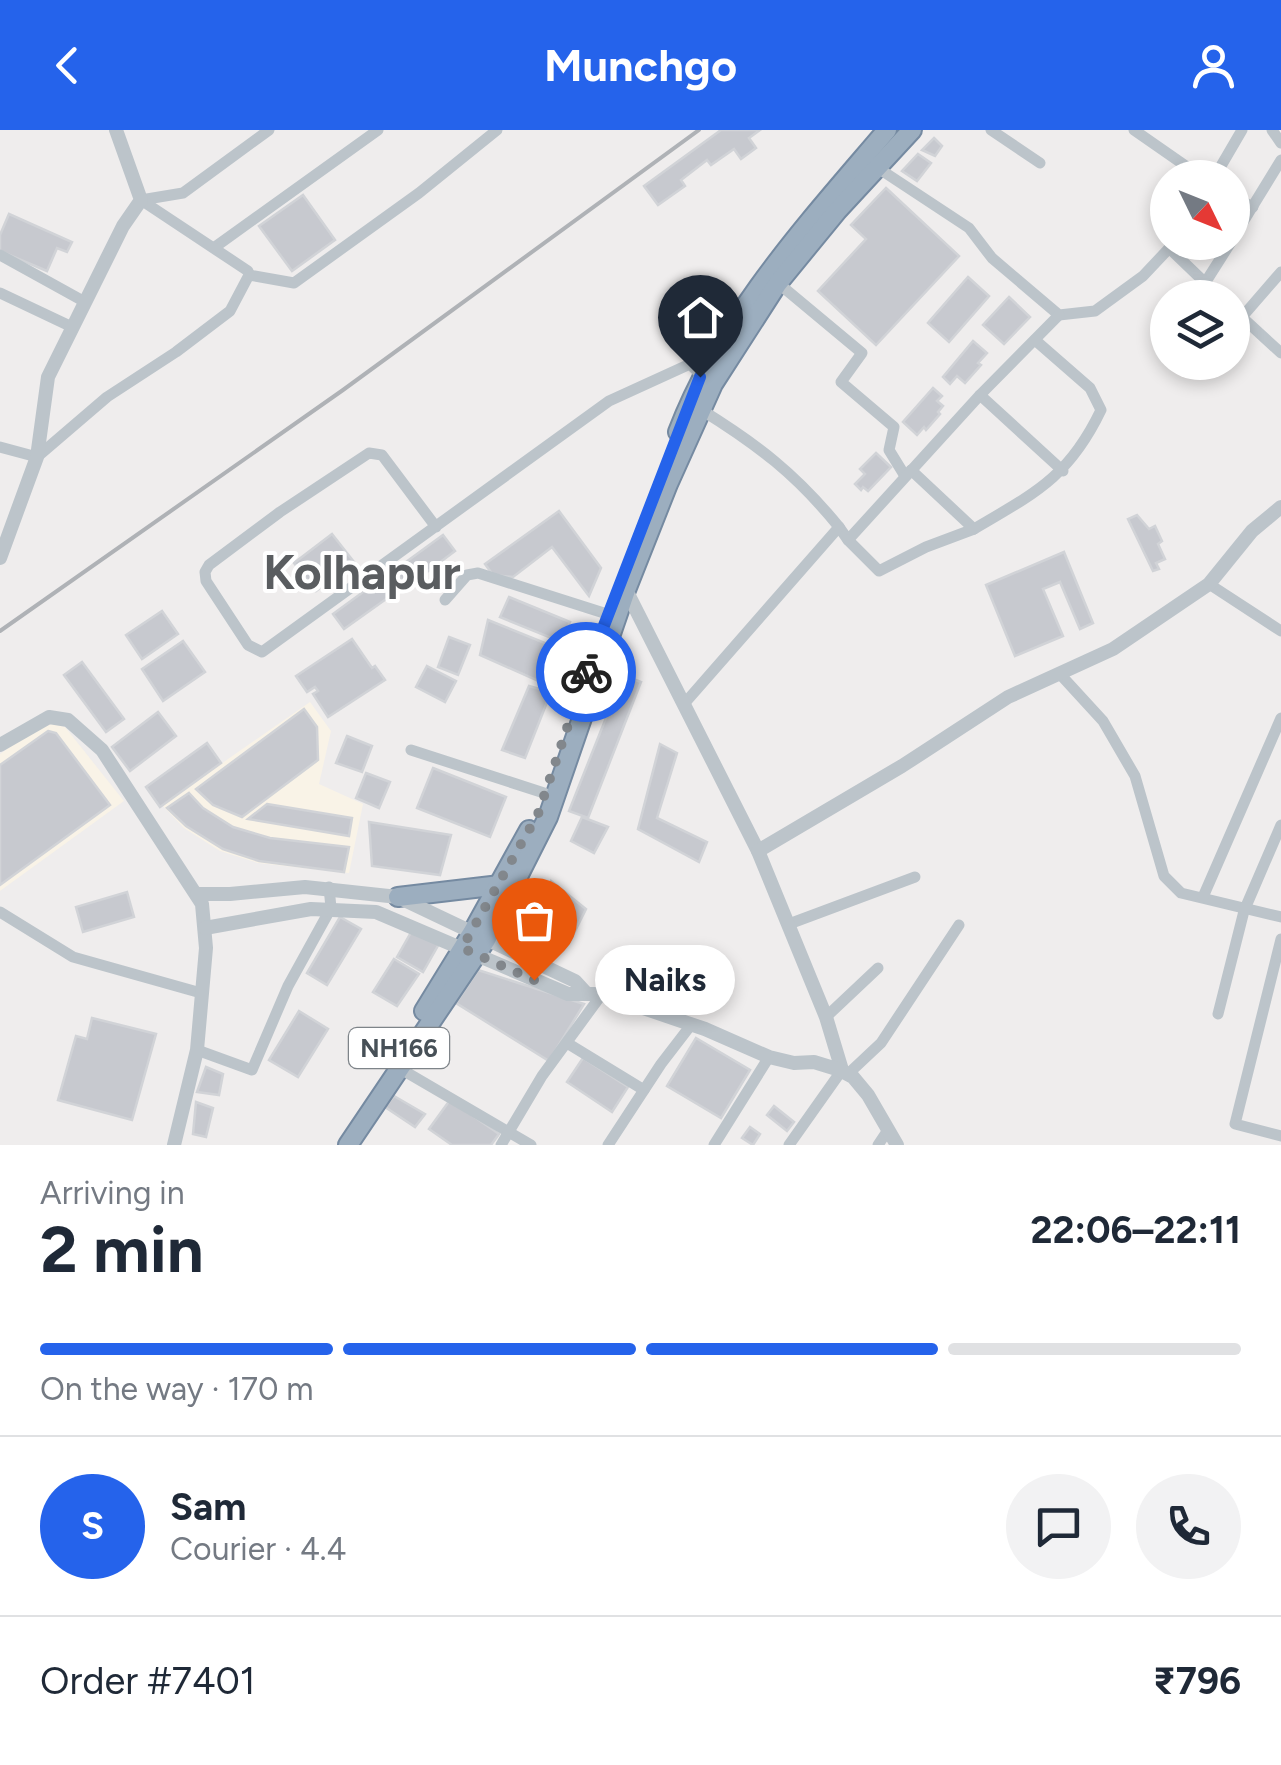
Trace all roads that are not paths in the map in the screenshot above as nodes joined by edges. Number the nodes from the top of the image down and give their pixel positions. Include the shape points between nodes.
1 (116, 130) edge
2 (268, 130) edge
3 (378, 130) edge
4 (497, 130) edge
5 (887, 130) edge
6 (912, 130) edge
7 (991, 130) edge
8 (1134, 130) edge
9 (1242, 130) edge
10 (1272, 130) edge
11 (1281, 142) edge
12 (1177, 160) edge
13 (1224, 160) edge
14 (1281, 160) edge
15 (1040, 163) dead end
16 (878, 168) junction
17 (141, 200) junction
18 (1250, 205) edge
19 (1253, 207) junction
20 (1250, 212) edge
21 (215, 247) junction
22 (0, 254) edge
23 (1158, 260) edge
24 (1186, 260) edge
25 (1281, 272) edge
26 (249, 274) junction
27 (1204, 280) edge
28 (778, 283) junction
29 (0, 293) edge
30 (84, 302) junction
31 (1250, 302) edge
32 (1060, 315) junction
33 (1250, 324) edge
34 (72, 327) junction
35 (1035, 340) junction
36 (1281, 353) edge
37 (707, 380) junction
38 (980, 395) junction
39 (700, 409) junction
40 (0, 447) edge
41 (37, 457) junction
42 (1063, 471) junction
43 (908, 473) junction
44 (1281, 507) edge
45 (436, 527) junction
46 (839, 528) junction
47 (974, 529) junction
48 (848, 540) junction
49 (0, 558) edge
50 (1209, 584) junction
51 (626, 590) junction
52 (445, 600) dead end
53 (607, 614) junction
54 (1281, 631) edge
55 (1059, 674) junction
56 (684, 704) junction
57 (1281, 718) edge
58 (0, 744) edge
59 (411, 750) dead end
60 (544, 793) junction
61 (1281, 826) edge
62 (758, 851) junction
63 (916, 878) dead end
64 (500, 884) junction
65 (329, 888) junction
66 (197, 894) junction
67 (1203, 896) junction
68 (398, 897) junction
69 (331, 908) junction
70 (1244, 910) junction
71 (0, 912) edge
72 (1281, 917) edge
73 (788, 924) junction
74 (958, 924) dead end
75 (205, 928) junction
76 (1281, 939) edge
77 (474, 944) junction
78 (878, 968) dead end
79 (201, 992) junction
80 (602, 994) junction
81 (1218, 1014) dead end
82 (826, 1017) junction
83 (691, 1025) junction
84 (567, 1043) junction
85 (197, 1050) junction
86 (768, 1057) junction
87 (399, 1068) junction
88 (845, 1072) junction
89 (644, 1090) junction
90 (888, 1130) junction
91 (510, 1131) junction
92 (1281, 1136) edge
93 (174, 1145) edge
94 (334, 1145) edge
95 (348, 1145) edge
96 (501, 1145) edge
97 (532, 1145) edge
98 (608, 1145) edge
99 (714, 1145) edge
100 (789, 1145) edge
101 (878, 1145) edge
102 (897, 1145) edge

1 - 17 street
2 - 17 street via 183,193
3 - 21 street
4 - 26 street via 294,282
5 - 37 highway, NH166 via 769,271
6 - 16 highway, NH166
7 - 15 street
8 - 12 street
9 - 13 street
10 - 11 street
14 - 19 street
16 - 28 highway, NH166
16 - 32 street via 969,228 992,258
17 - 21 street
17 - 30 street
18 - 19 street
19 - 20 street
21 - 26 street
22 - 30 street
23 - 32 street via 1095,311
24 - 27 street
25 - 31 street
26 - 41 street via 230,311 106,397
28 - 37 highway, NH166
28 - 43 street via 862,354 841,382 894,427 889,450
29 - 34 street
30 - 34 street
32 - 35 street
33 - 36 street
34 - 41 street via 48,377
35 - 38 street
35 - 42 street via 1090,388 1100,410 1086,443
37 - 39 highway, NH166
37 - 45 street via 690,364 609,401
37 - 53 highway, NH166
38 - 42 street
38 - 43 street
39 - 46 street via 808,488
39 - 51 highway, NH166
40 - 41 street
41 - 49 street
42 - 47 street
43 - 47 street
43 - 48 street
44 - 50 street via 1252,530
45 - 45 street via 262,652 248,645 206,581 210,565 369,453 382,455
46 - 48 street
46 - 56 street
47 - 48 street via 879,571
50 - 54 street
50 - 55 street
51 - 56 street
51 - 77 highway, NH166 via 548,817
52 - 53 street via 467,575 478,573
53 - 60 highway, NH166
55 - 62 street via 1008,697
55 - 67 street via 1102,722 1135,776 1164,876 1180,893
56 - 62 street
57 - 67 street
58 - 66 street via 49,716 68,720 102,750
59 - 60 street
60 - 64 highway, NH166
61 - 70 street
62 - 73 street
63 - 73 street
64 - 68 highway
64 - 77 highway, NH166
65 - 66 street
65 - 68 street
65 - 69 street
66 - 75 street
67 - 70 street
68 - 77 street
69 - 75 street
69 - 77 street via 376,912
69 - 85 street via 252,1070
70 - 72 street
70 - 81 street
71 - 79 street via 73,957
73 - 82 street
74 - 88 street via 881,1043
75 - 79 street
76 - 92 street via 1235,1124
77 - 80 street via 568,994
77 - 87 highway, NH166
77 - 94 highway, NH166
78 - 82 street
79 - 85 street
80 - 83 street
80 - 84 street
82 - 88 street
83 - 86 street
83 - 89 street
84 - 89 street
84 - 91 street
85 - 93 street
86 - 88 street
86 - 99 street
87 - 91 street
87 - 95 highway, NH166
88 - 90 street
88 - 100 street
89 - 98 street
90 - 101 street
90 - 102 street
91 - 96 street
91 - 97 street

